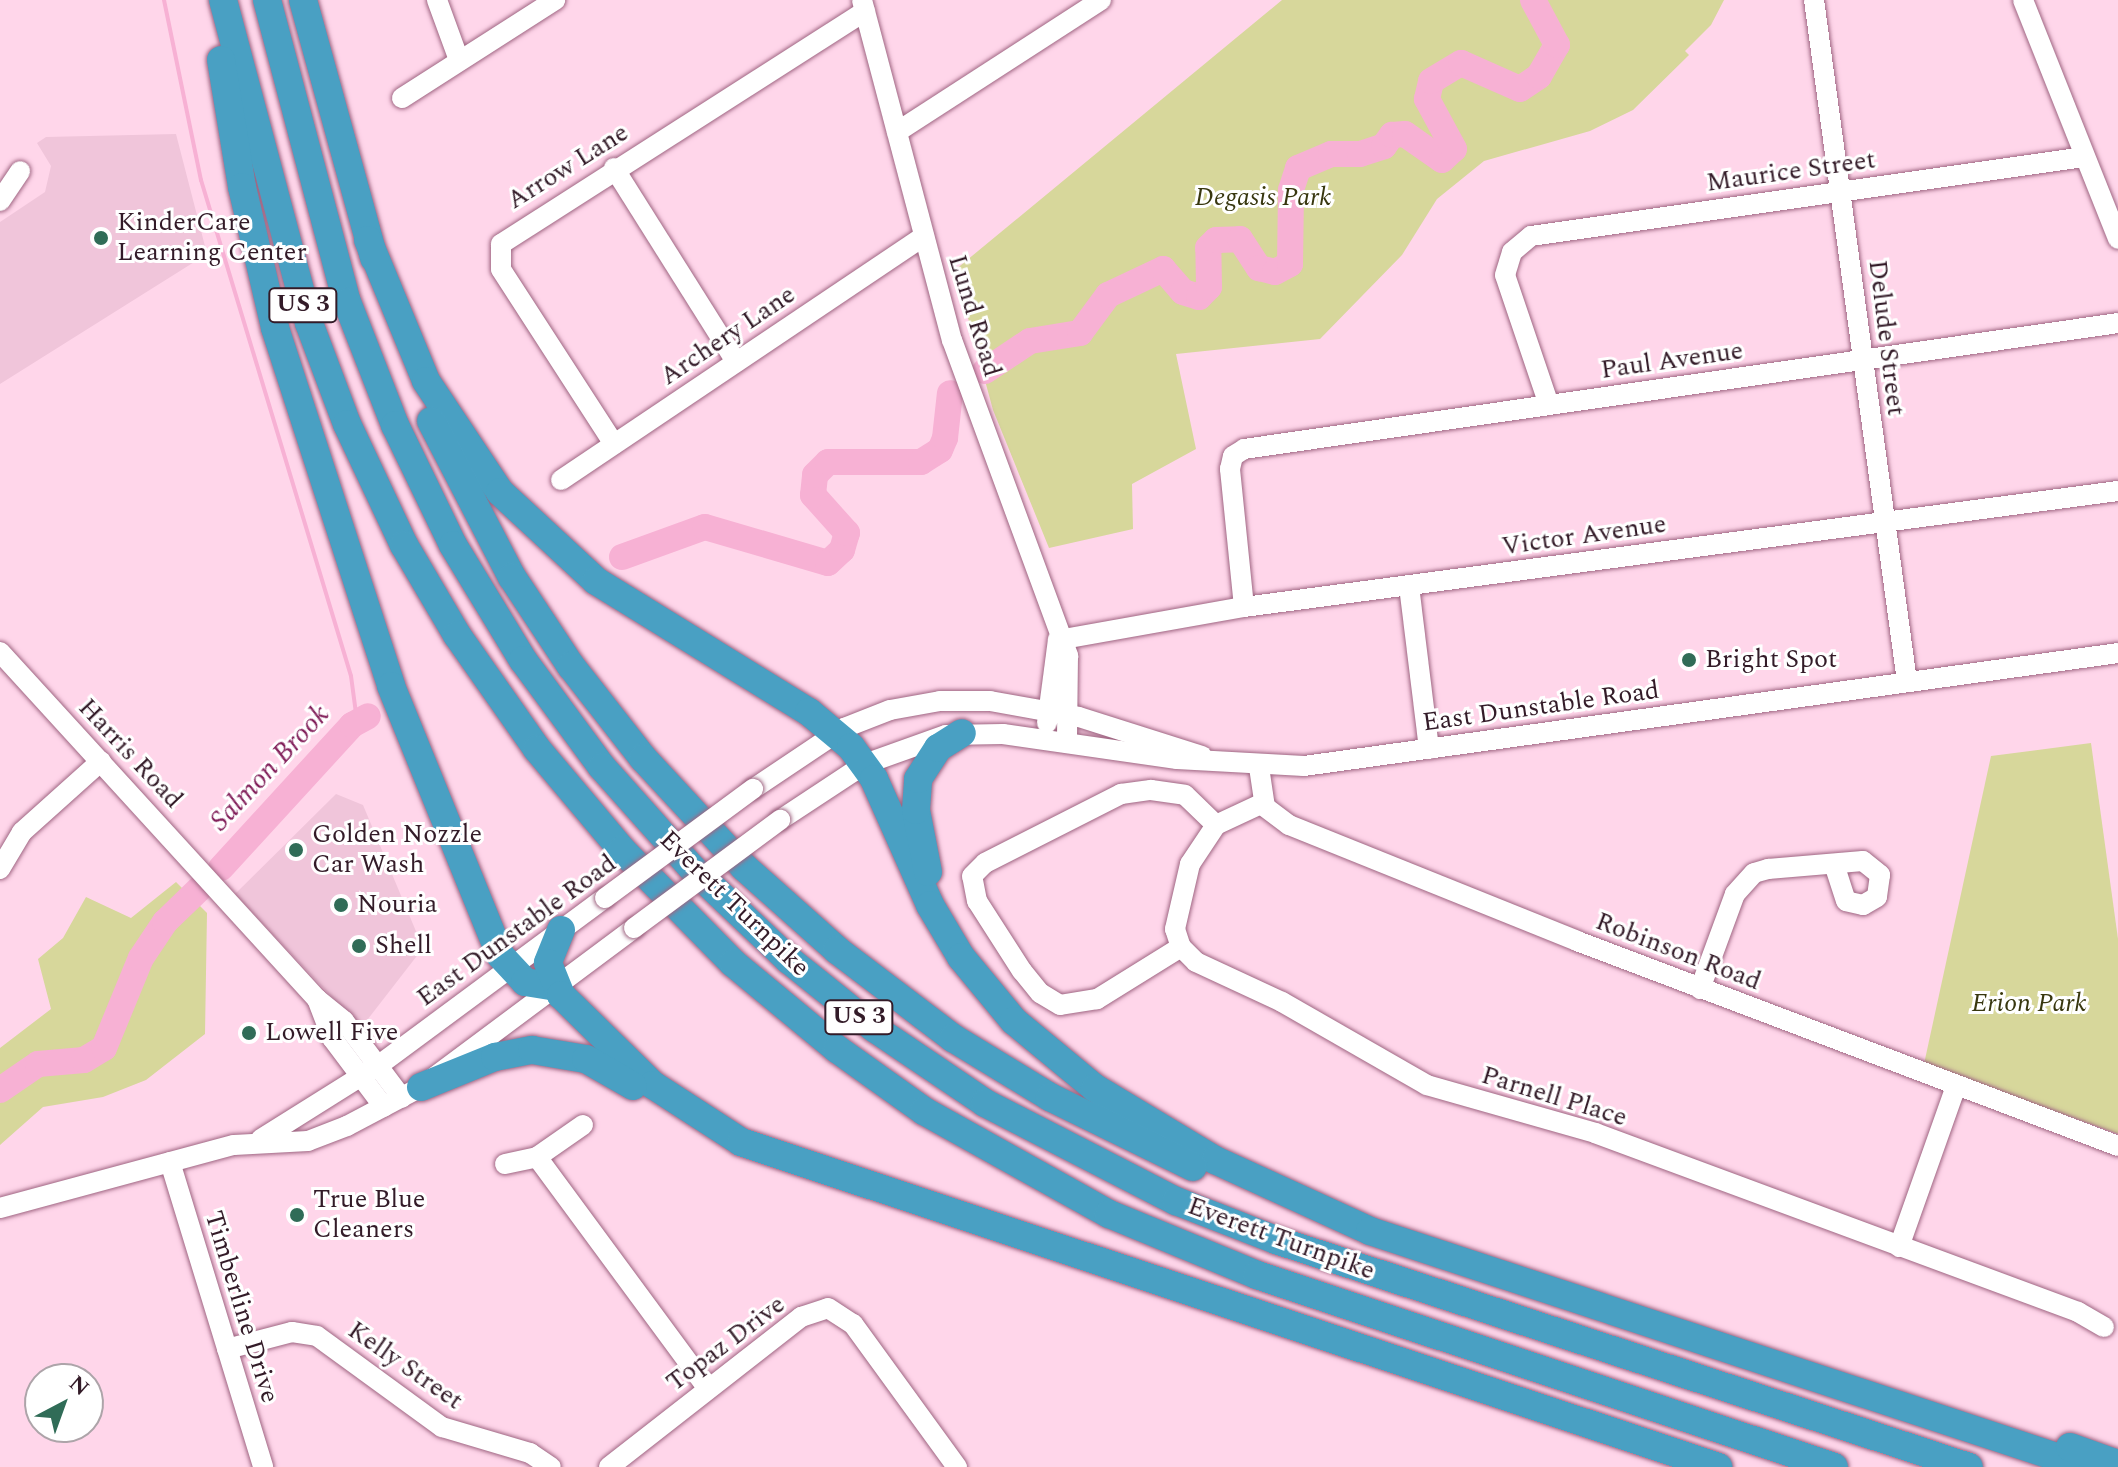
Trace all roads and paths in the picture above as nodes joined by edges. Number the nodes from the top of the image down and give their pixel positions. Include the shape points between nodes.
1 (211, 0) edge
2 (223, 0) edge
3 (267, 0) edge
4 (303, 0) edge
5 (437, 0) edge
6 (555, 0) edge
7 (1101, 0) edge
8 (1814, 0) edge
9 (2023, 0) edge
10 (863, 6) edge
11 (459, 60) junction
12 (402, 98) dead end
13 (897, 132) junction
14 (2084, 157) junction
15 (614, 168) junction
16 (20, 171) dead end
17 (1841, 191) junction
18 (0, 201) edge
19 (924, 236) junction
20 (2118, 239) edge
21 (368, 240) junction
22 (2118, 323) edge
23 (1862, 360) junction
24 (736, 362) junction
25 (1549, 405) junction
26 (614, 444) junction
27 (561, 480) dead end
28 (2118, 491) edge
29 (1884, 522) junction
30 (1409, 586) junction
31 (1244, 607) junction
32 (1058, 640) junction
33 (0, 652) edge
34 (2118, 653) edge
35 (1907, 682) junction
36 (1047, 711) junction
37 (1069, 715) junction
38 (836, 732) junction
39 (962, 733) junction
40 (1057, 740) junction
41 (1429, 749) junction
42 (1208, 760) junction
43 (101, 761) junction
44 (865, 764) junction
45 (1259, 767) junction
46 (1263, 803) junction
47 (1216, 825) junction
48 (1834, 864) dead end
49 (0, 869) edge
50 (561, 930) junction
51 (1181, 947) junction
52 (509, 968) junction
53 (979, 981) junction
54 (555, 987) junction
55 (1700, 989) junction
56 (370, 1070) junction
57 (1956, 1086) junction
58 (402, 1097) junction
59 (583, 1125) dead end
60 (712, 1128) junction
61 (261, 1139) junction
62 (2118, 1146) edge
63 (537, 1157) junction
64 (170, 1162) junction
65 (505, 1164) dead end
66 (0, 1208) edge
67 (1370, 1231) junction
68 (1899, 1247) junction
69 (2104, 1327) dead end
70 (227, 1349) junction
71 (1829, 1380) junction
72 (708, 1389) junction
73 (2118, 1464) edge
74 (263, 1467) edge
75 (551, 1467) edge
76 (609, 1467) edge
77 (957, 1467) edge
78 (1718, 1467) edge
79 (1834, 1467) edge
80 (1969, 1467) edge
81 (2087, 1467) edge

1 - 52 highway via 242,187 286,364 398,705
2 - 79 highway, Everett Turnpike / US 3 via 309,323 398,533 457,635 537,749 632,861 733,963 826,1041 924,1111 1014,1166 1122,1220 1308,1293
3 - 80 highway, Everett Turnpike / US 3 via 347,302 395,425 453,545 523,660 602,767 674,849 789,960 874,1028 985,1103 1176,1201 1276,1240
4 - 21 highway
5 - 11 street
6 - 11 street
7 - 13 street
8 - 17 street, Delude Street
9 - 14 street
10 - 13 street, Lund Road
10 - 15 street, Arrow Lane
11 - 12 street
13 - 19 street, Lund Road
14 - 17 street, Maurice Street
14 - 20 street
15 - 24 street
15 - 26 street, Arrow Lane via 507,236 498,259
16 - 18 street
17 - 23 street, Delude Street
17 - 25 street, Maurice Street via 1540,233 1512,252 1506,282
19 - 24 street, Archery Lane
19 - 32 street, Lund Road via 960,363
21 - 38 highway via 439,406 518,513 608,590
21 - 67 highway via 424,406 512,577 607,713 744,867 886,990 1021,1080 1193,1167
22 - 23 street, Paul Avenue
23 - 25 street, Paul Avenue
23 - 29 street, Delude Street
24 - 26 street, Archery Lane
25 - 31 street, Paul Avenue via 1253,447 1235,454 1230,474
26 - 27 street, Archery Lane
28 - 29 street, Victor Avenue
29 - 30 street, Victor Avenue
29 - 35 street, Delude Street
30 - 31 street, Victor Avenue
30 - 41 street
31 - 32 street, Victor Avenue
32 - 36 street, Lund Road
32 - 37 street, Lund Road via 1069,663
33 - 43 street, Harris Road
34 - 35 street, East Dunstable Road
35 - 41 street, East Dunstable Road
36 - 37 street, East Dunstable Road
36 - 38 street, East Dunstable Road via 990,701 940,701 890,710
36 - 40 street, Lund Road
37 - 40 street, Lund Road
37 - 42 street, East Dunstable Road via 1164,740
38 - 44 highway
38 - 50 street, East Dunstable Road, bridge
39 - 40 street, East Dunstable Road
39 - 44 street, East Dunstable Road via 914,742
39 - 53 highway via 927,761 915,802 931,883
40 - 42 street, East Dunstable Road
41 - 45 street, East Dunstable Road
42 - 45 street, East Dunstable Road
43 - 49 street via 22,832
43 - 56 street, Harris Road via 317,999 326,1028
44 - 53 highway via 930,905
44 - 54 street, East Dunstable Road, bridge via 780,820
45 - 46 street
46 - 47 street
46 - 55 street, Robinson Road via 1289,825
47 - 51 street via 1197,849 1182,887 1175,925
47 - 51 street via 1195,800 1172,792 1128,792 1094,804 985,863 972,876 977,901 1022,971 1060,1005 1097,999
48 - 55 street via 1768,869 1748,877 1735,894
50 - 52 street, East Dunstable Road
50 - 54 highway via 548,958
51 - 68 street, Parnell Place via 1207,969 1282,1002 1427,1085 1595,1133
52 - 54 highway via 530,984
52 - 56 street, East Dunstable Road
53 - 67 highway via 1054,1057 1121,1105 1237,1171
54 - 58 street, East Dunstable Road
54 - 60 highway via 629,1064
55 - 57 street, Robinson Road
56 - 58 street, Harris Road
56 - 61 street, East Dunstable Road
57 - 62 street, Robinson Road
57 - 68 street
58 - 60 highway via 509,1053 558,1051 596,1063 669,1111
58 - 61 street, East Dunstable Road via 308,1141
59 - 63 street
60 - 78 highway via 888,1194
61 - 64 street, East Dunstable Road
63 - 65 street
63 - 72 street
64 - 66 street, East Dunstable Road
64 - 70 street, Timberline Drive
67 - 71 highway
68 - 69 street, Parnell Place via 2078,1312
70 - 74 street, Timberline Drive
70 - 75 street, Kelly Street via 292,1332 317,1336 442,1427 530,1453
71 - 73 highway
71 - 81 highway
72 - 76 street, Topaz Drive
72 - 77 street, Topaz Drive via 801,1317 818,1309 837,1311 853,1324

